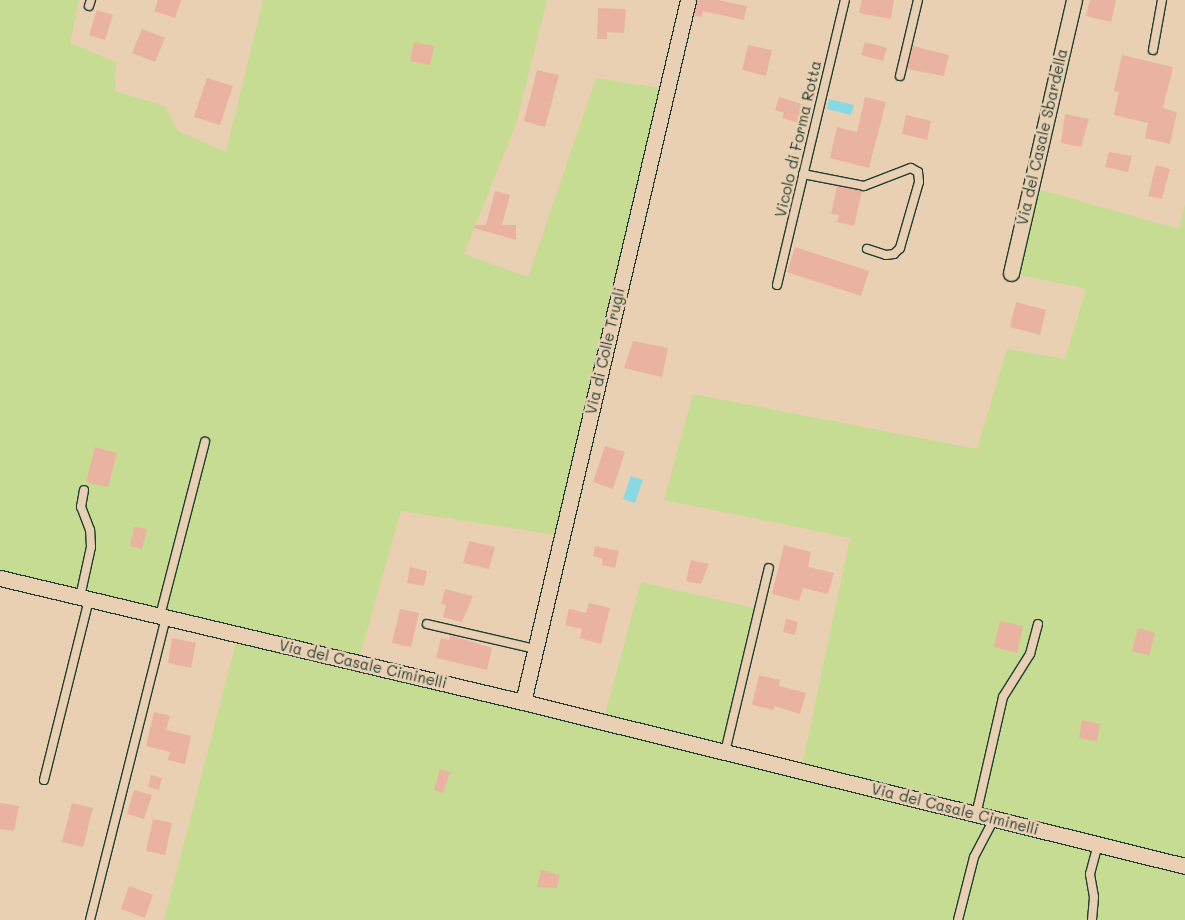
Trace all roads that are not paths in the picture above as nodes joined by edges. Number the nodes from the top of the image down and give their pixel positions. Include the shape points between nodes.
1 (688, 0) edge
2 (845, 0) edge
3 (918, 0) edge
4 (1074, 0) edge
5 (1162, 0) edge
6 (1154, 50) dead end
7 (900, 76) dead end
8 (803, 174) junction
9 (866, 249) dead end
10 (1010, 273) dead end
11 (777, 285) dead end
12 (205, 442) dead end
13 (84, 490) dead end
14 (768, 568) dead end
15 (0, 578) edge
16 (84, 598) junction
17 (163, 617) junction
18 (427, 624) dead end
19 (1038, 624) dead end
20 (535, 649) junction
21 (523, 702) junction
22 (725, 752) junction
23 (44, 780) dead end
24 (976, 814) junction
25 (994, 819) junction
26 (1098, 845) junction
27 (1185, 866) edge
28 (90, 920) edge
29 (958, 920) edge
30 (1092, 920) edge

1 - 20 street, Via di Colle Trugli
2 - 8 lane, Vicolo di Forma Rotta
3 - 7 lane
4 - 10 street, Via del Casale Sbardella
5 - 6 lane
8 - 9 lane via 864,186 911,168 918,172 919,182 900,248 894,254 886,255
8 - 11 lane, Vicolo di Forma Rotta
12 - 17 lane
13 - 16 lane via 81,507 90,530 91,547
14 - 22 lane
15 - 16 street, Via del Casale Ciminelli
16 - 17 street, Via del Casale Ciminelli
16 - 23 lane
17 - 21 street, Via del Casale Ciminelli
17 - 28 lane
18 - 20 lane
19 - 24 lane via 1030,654 1003,697
20 - 21 street, Via di Colle Trugli
21 - 22 street, Via del Casale Ciminelli
22 - 24 street, Via del Casale Ciminelli
24 - 25 street, Via del Casale Ciminelli
25 - 26 street, Via del Casale Ciminelli
25 - 29 lane via 974,857
26 - 27 street, Via del Casale Ciminelli
26 - 30 lane via 1090,874 1094,897

